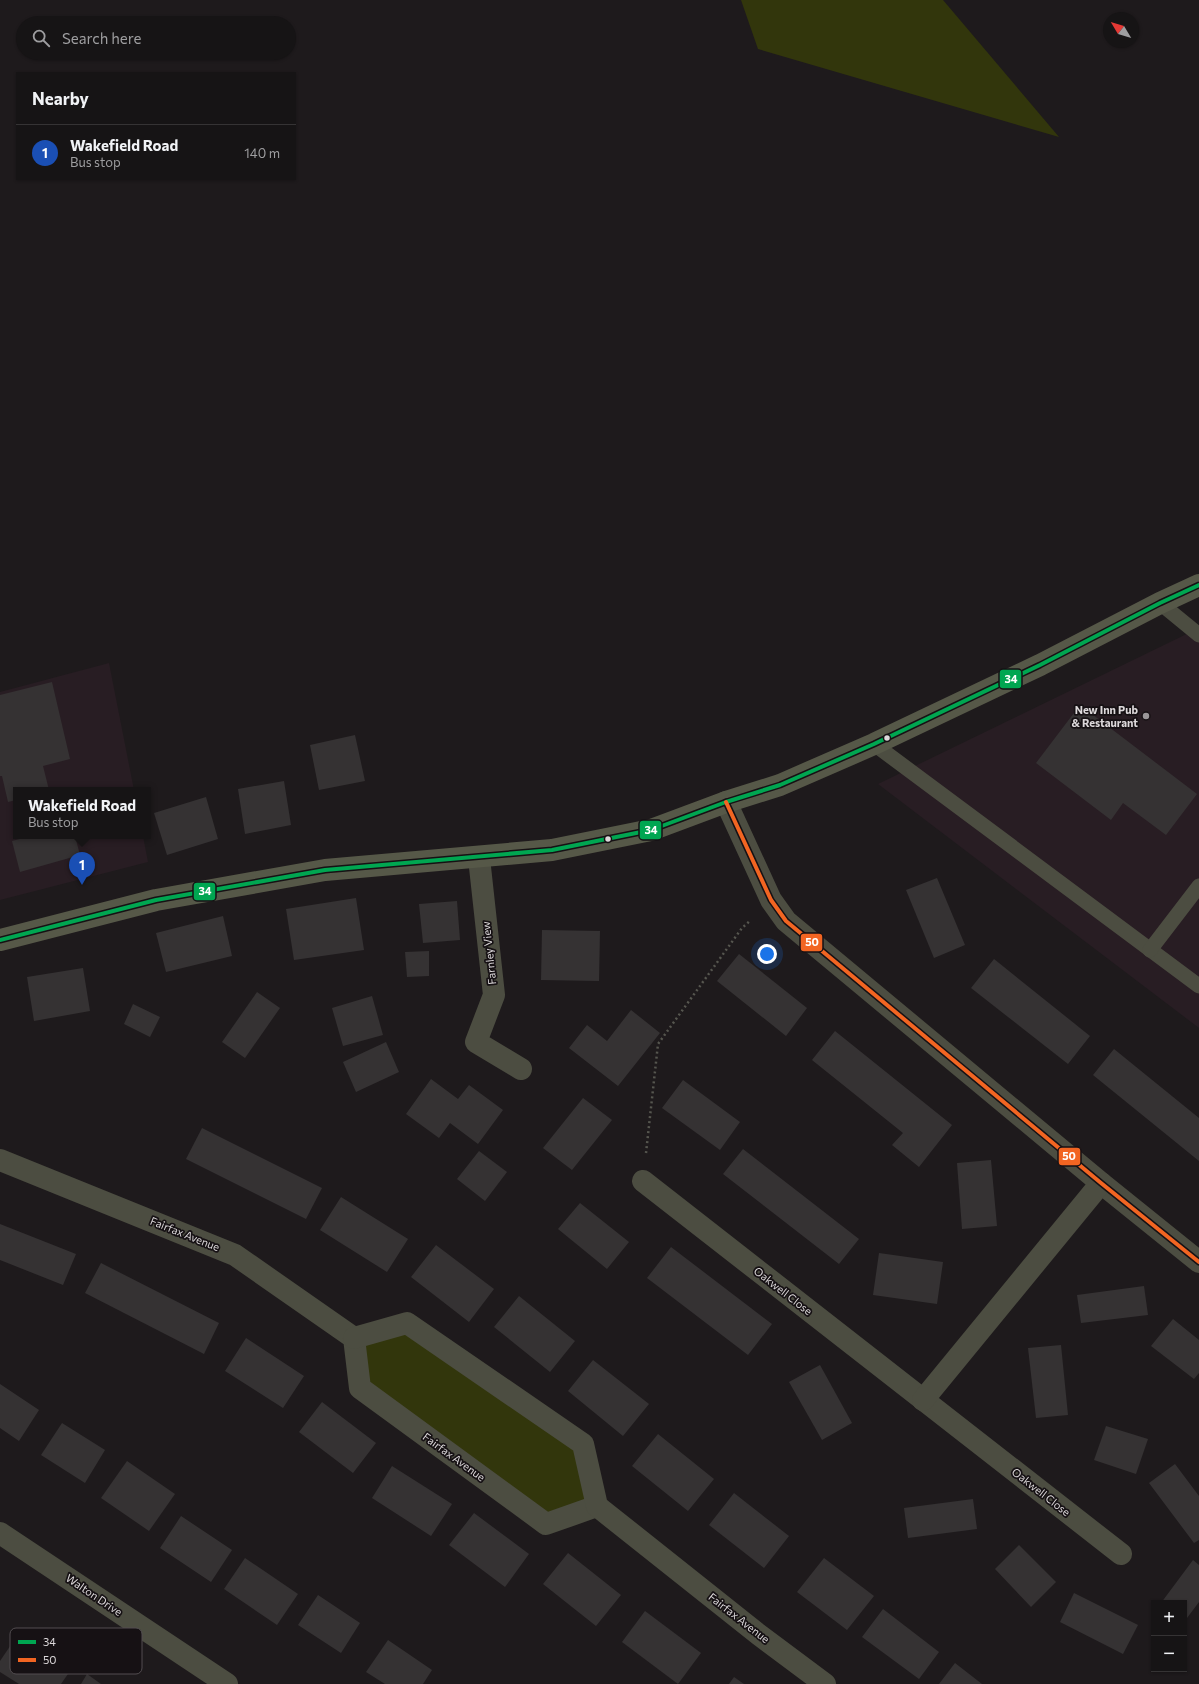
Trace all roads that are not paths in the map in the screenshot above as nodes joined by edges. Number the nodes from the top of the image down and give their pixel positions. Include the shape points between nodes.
1 (1199, 585) edge
2 (1160, 603) junction
3 (1199, 635) edge
4 (874, 744) junction
5 (726, 802) junction
6 (479, 858) junction
7 (1199, 886) edge
8 (0, 940) edge
9 (1150, 950) junction
10 (1199, 986) edge
11 (521, 1069) dead end
12 (0, 1160) edge
13 (643, 1181) road end
14 (1101, 1183) junction
15 (1199, 1262) edge
16 (354, 1338) junction
17 (923, 1400) junction
18 (597, 1506) junction
19 (0, 1533) edge
20 (1121, 1554) dead end
21 (227, 1684) edge
22 (825, 1684) edge

1 - 2 main road
2 - 3 lane
2 - 4 main road via 1040,665
4 - 5 main road via 780,785
4 - 9 lane
5 - 6 main road via 651,830 552,850
5 - 14 street via 771,900 786,921
6 - 8 main road via 325,870 156,900
6 - 11 street, Farnley View via 494,995 476,1042
7 - 9 lane
9 - 10 lane
12 - 16 street, Fairfax Avenue via 236,1254
13 - 17 street, Oakwell Close
14 - 15 street
14 - 17 street
16 - 18 street via 407,1323 583,1444
16 - 18 street, Fairfax Avenue via 360,1388 546,1524
17 - 20 street, Oakwell Close
18 - 22 street, Fairfax Avenue
19 - 21 street, Walton Drive

